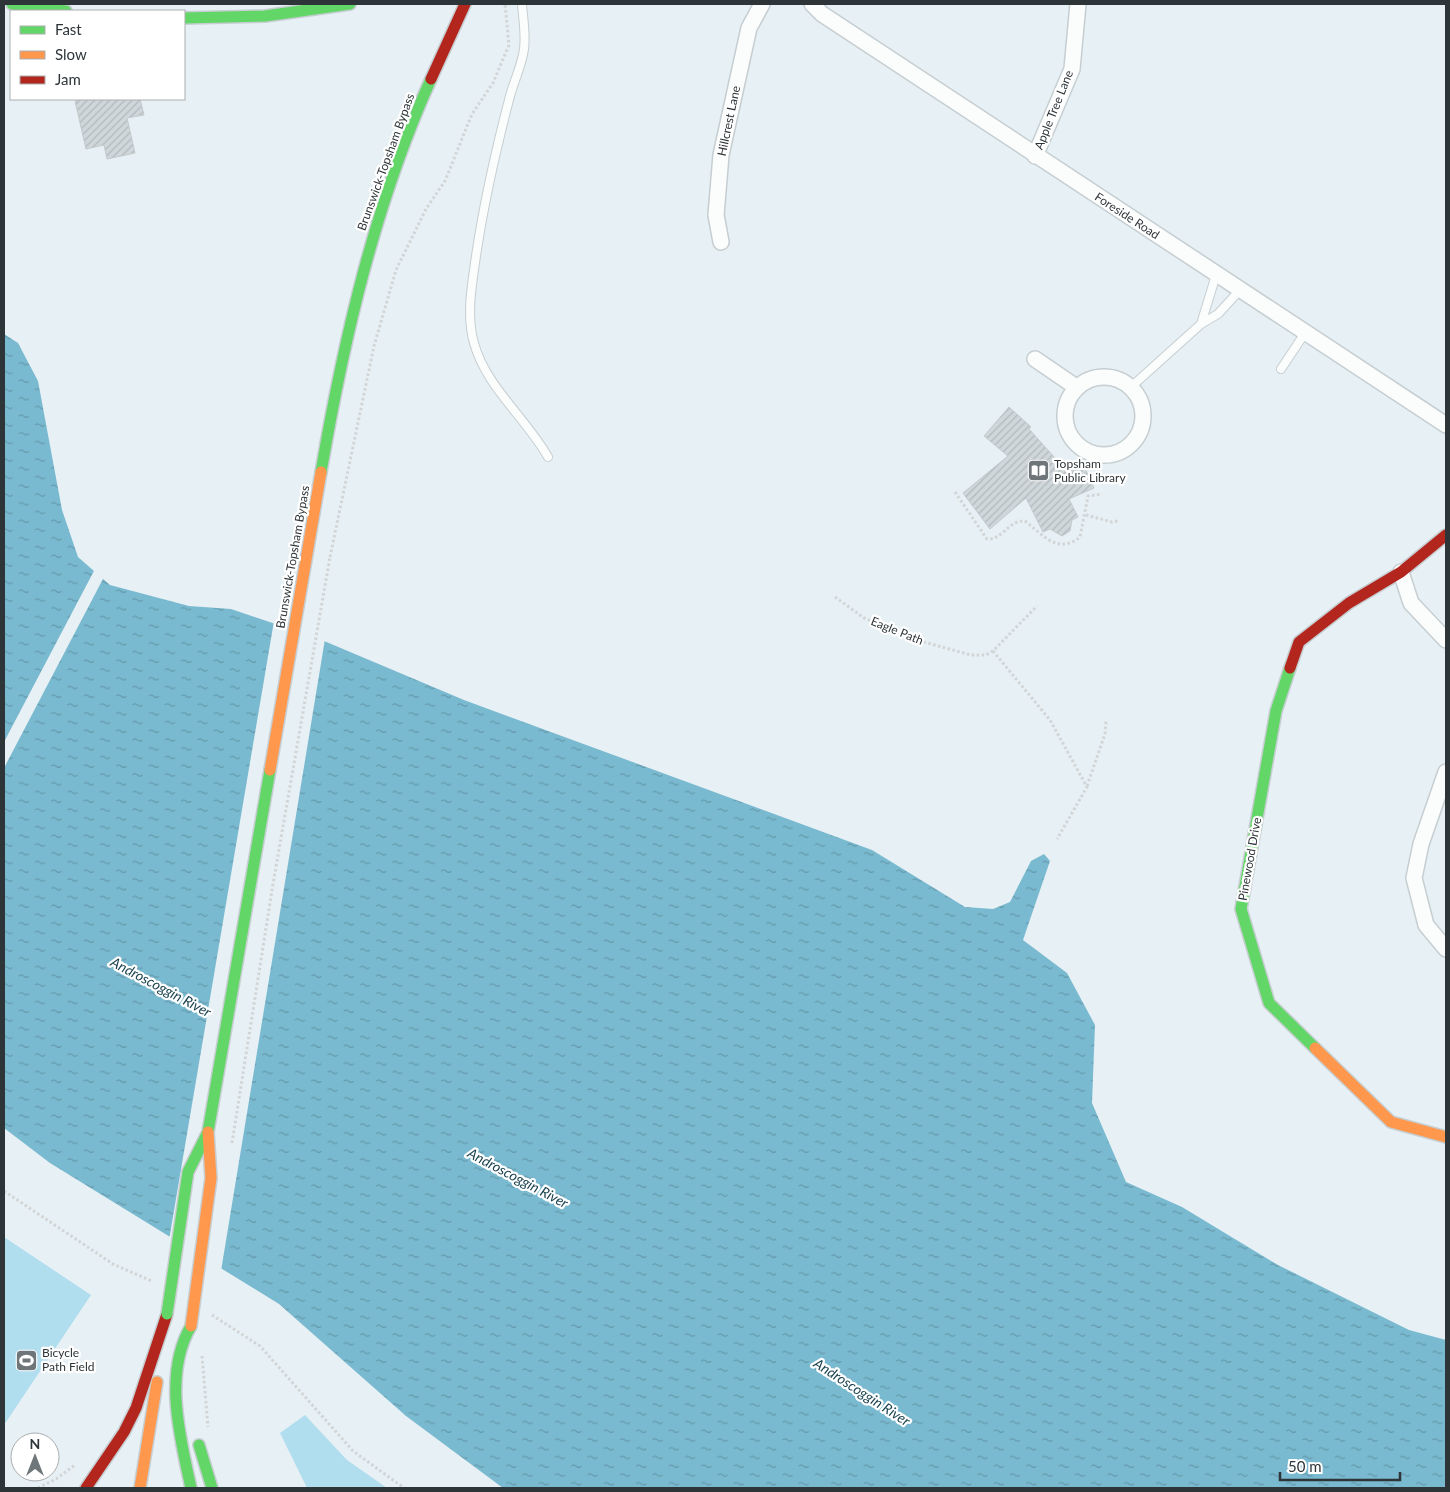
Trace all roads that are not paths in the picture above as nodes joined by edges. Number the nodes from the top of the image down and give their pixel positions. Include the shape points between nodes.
1 (12, 4) edge
2 (350, 4) edge
3 (465, 4) edge
4 (522, 4) edge
5 (762, 4) edge
6 (812, 4) edge
7 (1078, 4) edge
8 (58, 10) edge
9 (191, 16) edge
10 (1035, 156) junction
11 (721, 242) dead end
12 (1216, 275) junction
13 (1240, 290) junction
14 (1201, 324) junction
15 (1305, 333) junction
16 (1035, 359) dead end
17 (1281, 369) dead end
18 (1076, 387) junction
19 (1131, 387) junction
20 (1446, 425) edge
21 (548, 457) dead end
22 (1446, 534) edge
23 (1400, 572) junction
24 (1446, 640) edge
25 (1446, 772) edge
26 (1446, 949) edge
27 (208, 1132) junction
28 (1446, 1137) edge
29 (167, 1314) junction
30 (191, 1326) junction
31 (190, 1362) dead end
32 (196, 1433) dead end
33 (86, 1488) edge
34 (140, 1488) edge
35 (191, 1488) edge
36 (212, 1488) edge

1 - 8 main road
2 - 9 main road via 265,16
3 - 27 main road, Brunswick-Topsham Bypass via 399,161 362,276 329,426
4 - 21 lane via 524,49 487,189 470,322 474,344 486,371 518,417 537,437
5 - 11 street, Hillcrest Lane via 748,28 721,155 716,215
6 - 10 street, Foreside Road via 822,14
7 - 10 street, Apple Tree Lane via 1072,69
10 - 12 street, Foreside Road
12 - 13 street, Foreside Road
12 - 14 lane
13 - 14 lane via 1218,314
13 - 15 street, Foreside Road
14 - 19 lane
15 - 17 lane
15 - 20 street, Foreside Road
16 - 18 street
18 - 19 street via 1098,376 1121,380
18 - 19 street via 1064,409 1069,434 1088,452 1100,455 1124,450 1140,432 1143,408
22 - 23 main road, Pinewood Drive
23 - 24 street via 1411,603
23 - 28 main road, Pinewood Drive via 1349,603 1300,642 1276,711 1241,909 1269,1003 1391,1122
25 - 26 street via 1421,844 1414,878 1426,925
27 - 29 main road, bridge via 188,1172
27 - 30 main road, bridge via 211,1178
29 - 33 main road via 136,1408 124,1432
29 - 34 main road
30 - 31 main road
30 - 35 main road via 180,1346 177,1385 180,1428
32 - 36 main road

